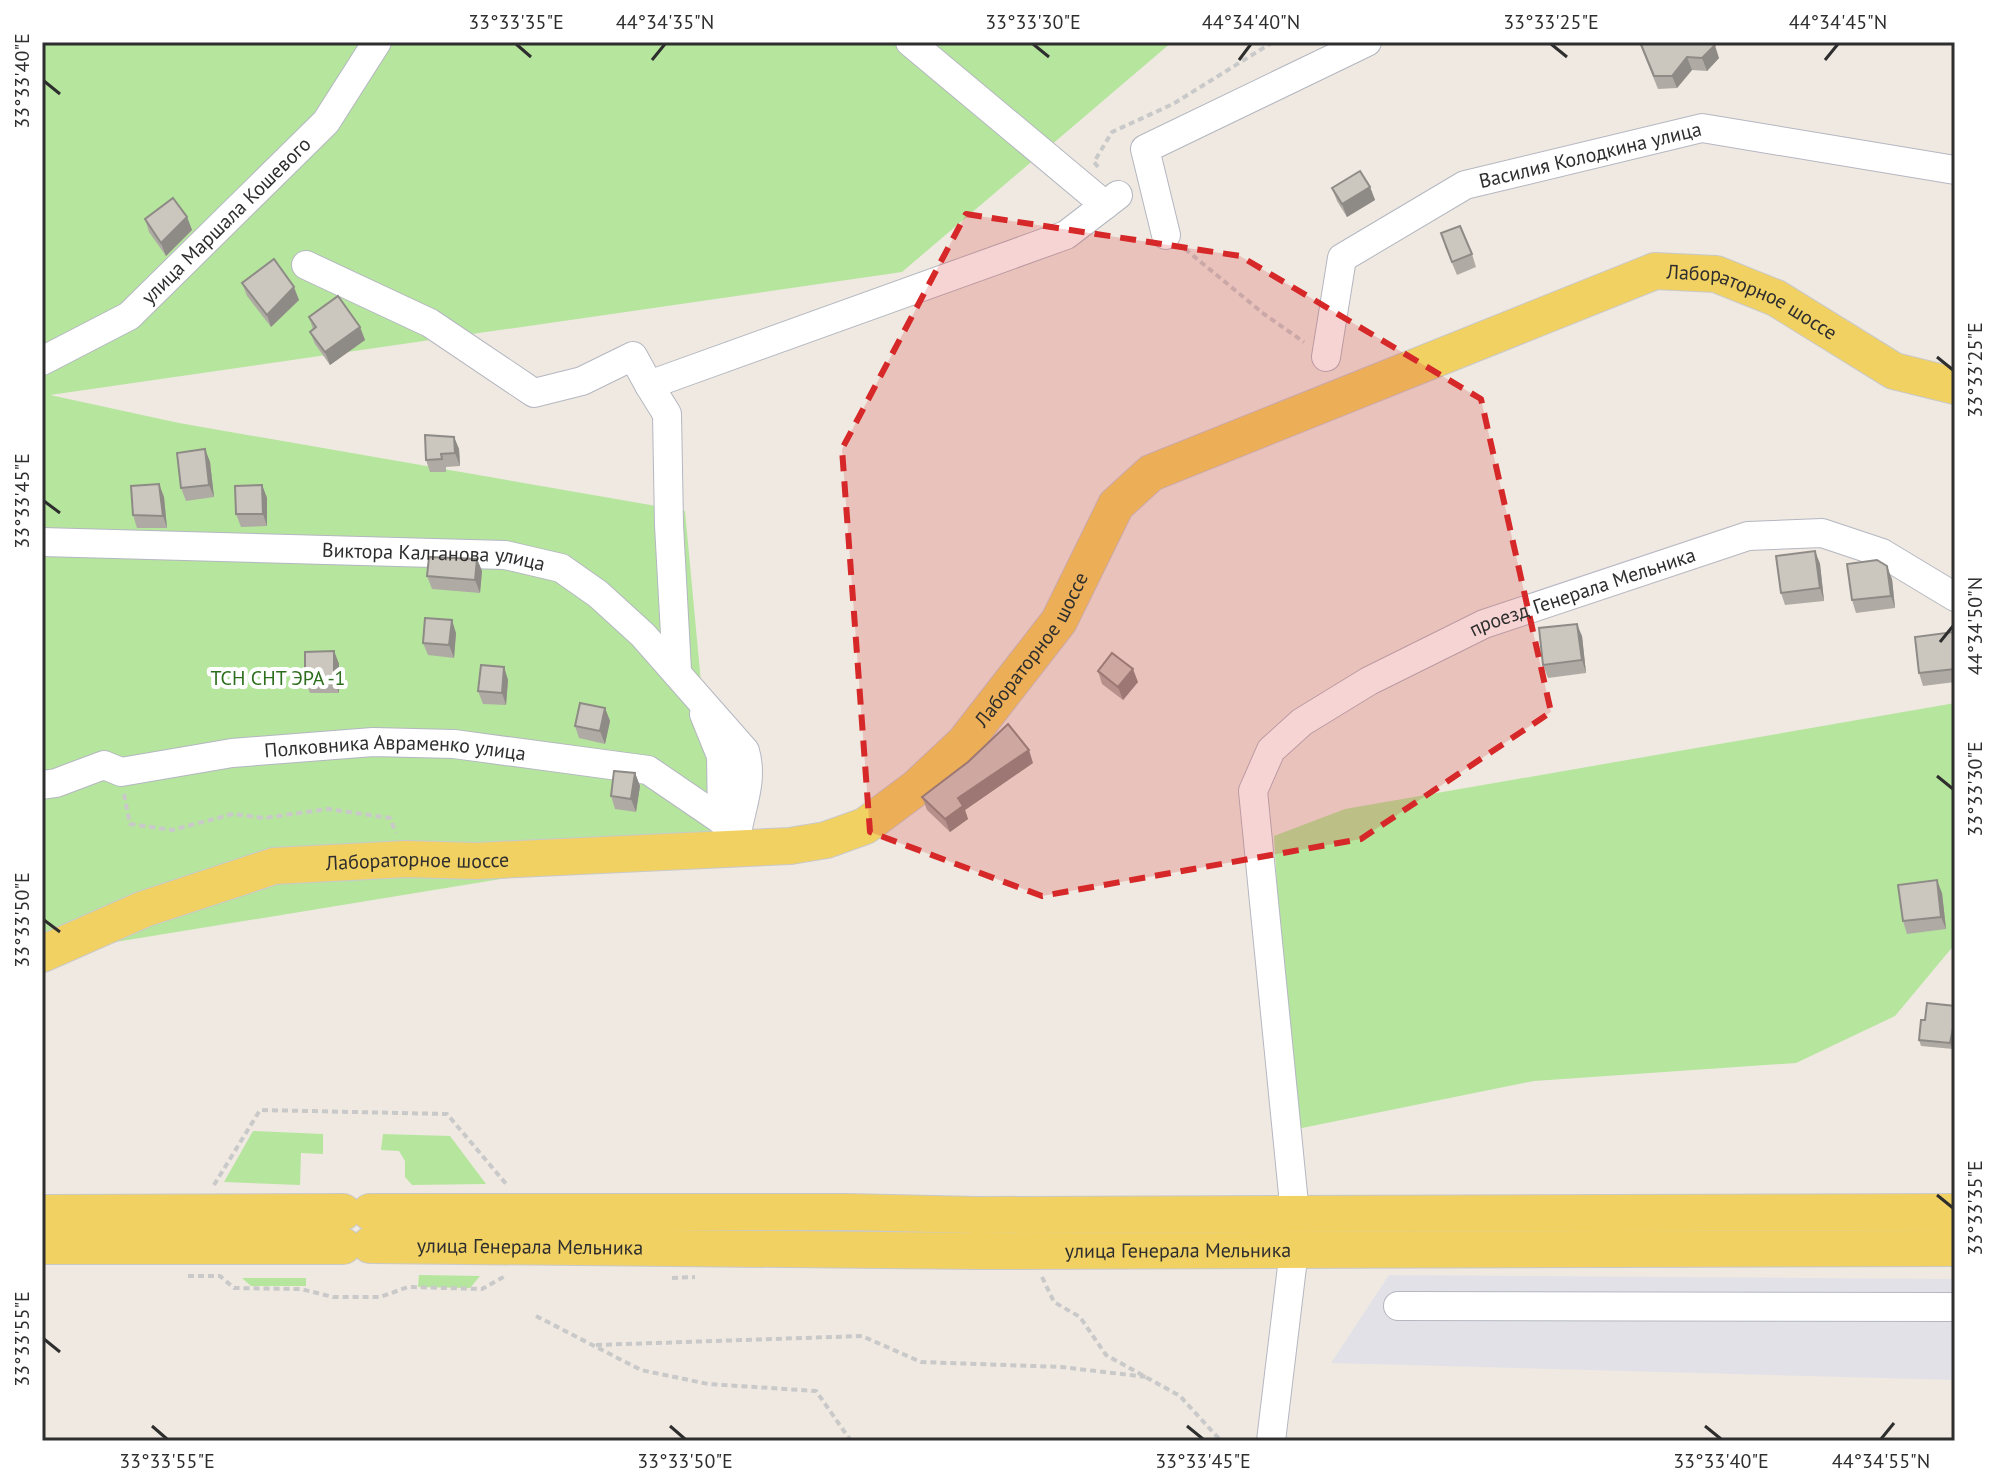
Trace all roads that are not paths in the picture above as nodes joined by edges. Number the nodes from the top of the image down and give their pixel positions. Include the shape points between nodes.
1 (377, 42) edge
2 (910, 42) edge
3 (1367, 42) edge
4 (1955, 170) edge
5 (1166, 235) road end
6 (306, 265) dead end
7 (1326, 357) road end
8 (42, 361) edge
9 (649, 385) junction
10 (1955, 386) edge
11 (42, 542) edge
12 (1955, 597) edge
13 (686, 681) junction
14 (42, 785) edge
15 (731, 833) junction
16 (52, 944) edge
17 (1955, 1212) edge
18 (42, 1213) edge
19 (1295, 1214) junction
20 (357, 1229) junction
21 (42, 1246) edge
22 (1955, 1248) edge
23 (1294, 1250) junction
24 (1398, 1306) dead end
25 (1955, 1307) edge
26 (1271, 1441) edge

1 - 8 street, улица Маршала Кошевого via 326,122 129,316
2 - 9 street via 1111,200 1066,235
3 - 5 street via 1145,149
4 - 7 street, Василия Колодкина улица via 1702,128 1465,185 1342,258
6 - 9 street via 430,323 534,393 582,381 633,356
9 - 13 street via 667,414 669,525
10 - 15 main road, Лабораторное шоссе via 1894,371 1776,298 1716,274 1655,271 1151,473 1116,505 1059,621 1018,678 926,779 865,826 826,840 790,846
11 - 13 street, Виктора Калганова улица via 505,555 561,568 598,594
12 - 19 street, проезд Генерала Мельника via 1882,553 1822,533 1748,536 1484,624 1369,681 1302,722 1271,750 1253,791
13 - 15 street, Виктора Калганова улица via 745,751 750,767
14 - 15 street, Полковника Авраменко улица via 104,765 121,772 232,753 373,742 454,744 648,770
15 - 16 main road, Лабораторное шоссе via 476,861 274,866
17 - 19 main road, улица Генерала Мельника
18 - 20 main road, улица Генерала Мельника
19 - 20 main road, улица Генерала Мельника
19 - 23 main road
20 - 21 main road, улица Генерала Мельника
20 - 23 main road, улица Генерала Мельника via 821,1251
22 - 23 main road, улица Генерала Мельника
23 - 26 street
24 - 25 street

